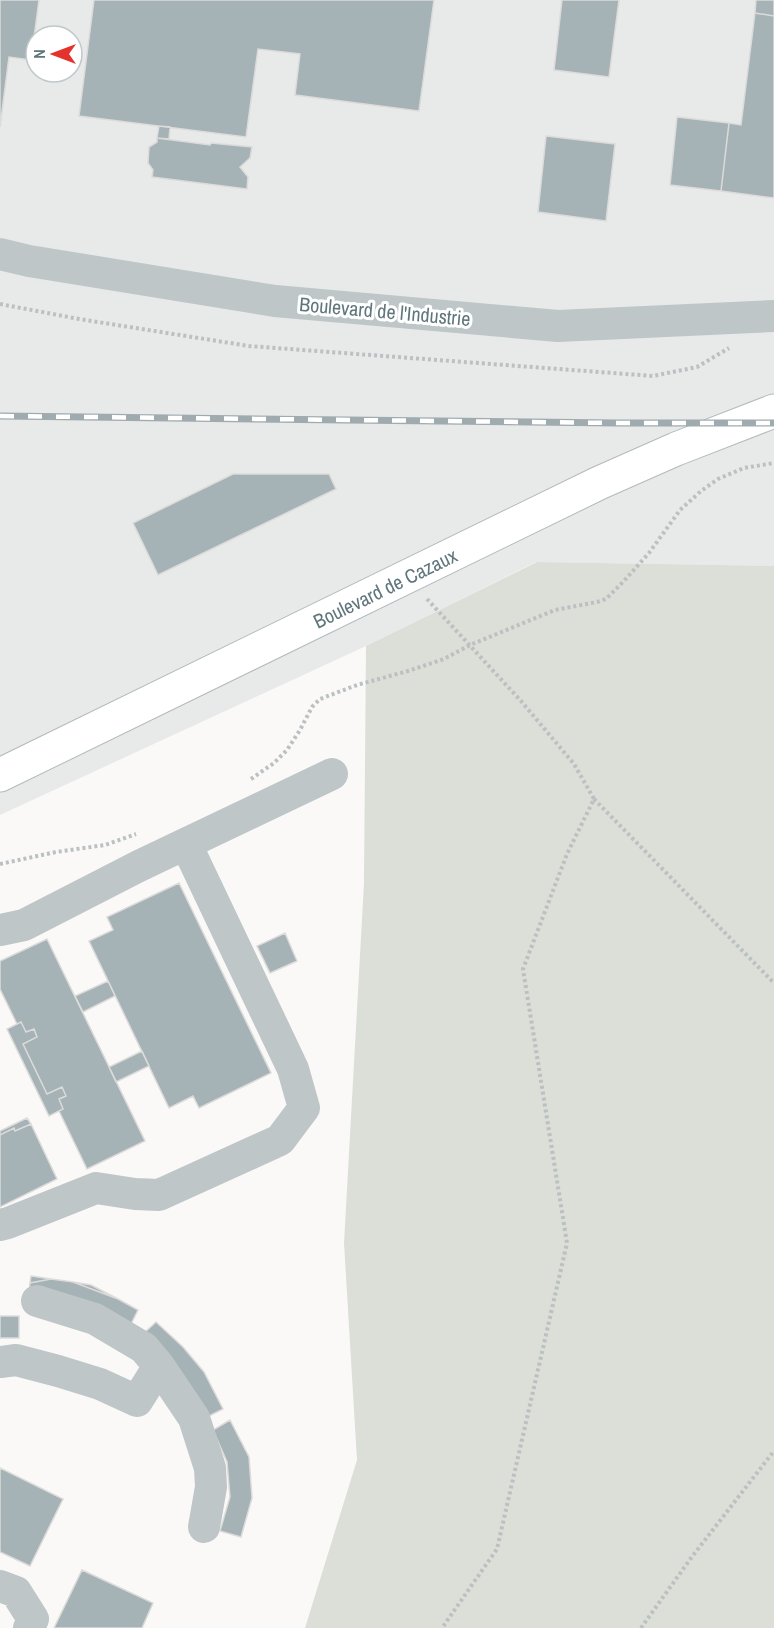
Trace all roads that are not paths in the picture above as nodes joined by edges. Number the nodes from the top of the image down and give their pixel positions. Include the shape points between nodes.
1 (0, 254) edge
2 (774, 316) edge
3 (774, 411) edge
4 (0, 774) edge
5 (332, 774) dead end
6 (186, 843) junction
7 (0, 930) edge
8 (0, 1225) edge
9 (37, 1301) dead end
10 (0, 1362) edge
11 (159, 1366) junction
12 (204, 1527) dead end
13 (0, 1586) edge
14 (29, 1628) edge

1 - 2 street, Boulevard de l'Industrie via 275,301 558,326
3 - 4 main road, Boulevard de Cazaux via 599,483
5 - 6 street
6 - 7 street via 24,925
6 - 8 street via 293,1069 304,1108 280,1140 159,1195 96,1188
9 - 11 street via 95,1319 144,1348
10 - 11 street via 16,1360 58,1371 137,1401
11 - 12 street via 194,1418 210,1468
13 - 14 street via 16,1592 33,1619

